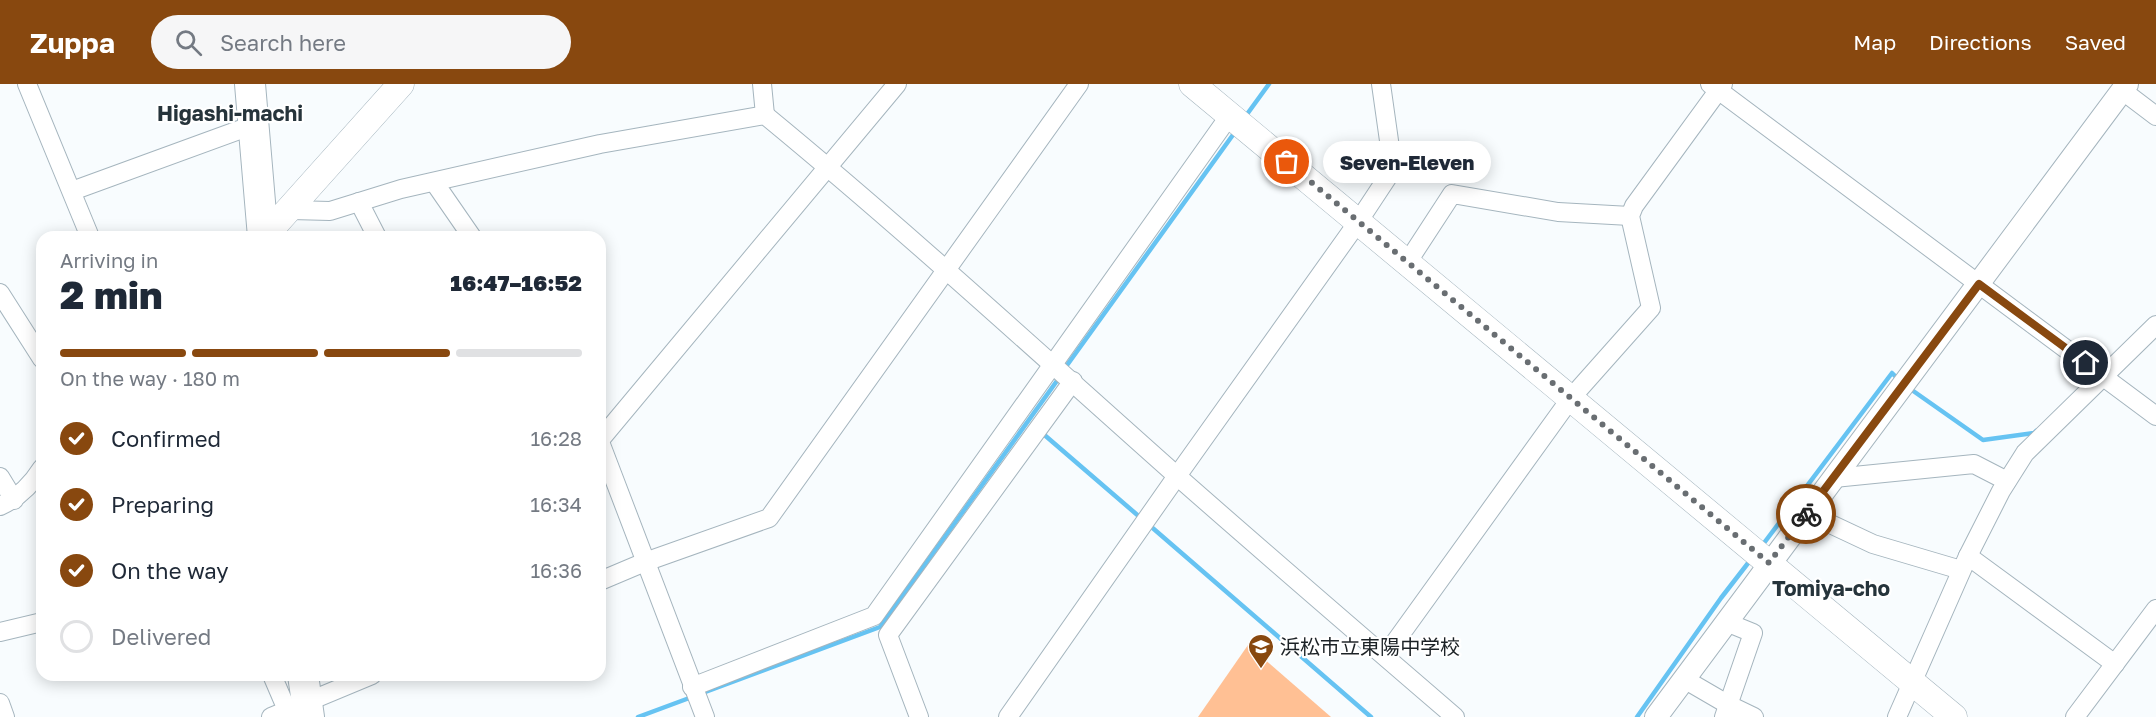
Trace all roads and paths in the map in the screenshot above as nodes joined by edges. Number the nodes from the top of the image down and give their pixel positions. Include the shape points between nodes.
1 (27, 84) edge
2 (250, 84) edge
3 (401, 84) edge
4 (762, 84) edge
5 (897, 84) edge
6 (1079, 84) edge
7 (1192, 84) edge
8 (1381, 84) edge
9 (1717, 86) edge
10 (2125, 87) edge
11 (1228, 114) junction
12 (765, 115) junction
13 (2156, 116) edge
14 (254, 125) junction
15 (828, 166) junction
16 (434, 182) junction
17 (72, 191) junction
18 (359, 202) junction
19 (291, 210) junction
20 (1630, 216) junction
21 (1358, 222) junction
22 (88, 231) edge
23 (263, 231) edge
24 (269, 231) edge
25 (374, 231) edge
26 (468, 231) edge
27 (1407, 263) junction
28 (946, 272) junction
29 (1979, 284) junction
30 (0, 293) edge
31 (2156, 325) edge
32 (36, 350) edge
33 (1053, 363) junction
34 (2104, 377) junction
35 (1073, 381) junction
36 (1571, 398) junction
37 (2156, 416) edge
38 (606, 429) edge
39 (606, 446) edge
40 (1177, 476) junction
41 (0, 477) edge
42 (36, 477) edge
43 (1834, 478) junction
44 (2007, 481) junction
45 (7, 503) edge
46 (1807, 513) junction
47 (645, 562) junction
48 (1769, 563) junction
49 (1965, 563) junction
50 (606, 578) edge
51 (2156, 609) edge
52 (1726, 622) junction
53 (36, 623) edge
54 (0, 632) edge
55 (1384, 656) junction
56 (2115, 664) junction
57 (1684, 679) junction
58 (277, 681) edge
59 (356, 681) edge
60 (1913, 683) junction
61 (694, 691) junction
62 (0, 703) edge
63 (295, 704) edge
64 (1726, 711) edge
65 (5, 717) edge
66 (705, 717) edge
67 (919, 717) edge
68 (1008, 717) edge
69 (1455, 717) edge
70 (1656, 717) edge
71 (1754, 717) edge
72 (1897, 717) edge
73 (1954, 717) edge
74 (2075, 717) edge

1 - 17 street
2 - 14 highway
3 - 19 main road
4 - 12 street
5 - 15 street
6 - 28 street
7 - 11 main road
8 - 21 street via 1393,169
9 - 20 street
9 - 29 street
10 - 13 street
10 - 29 street
11 - 21 main road
11 - 33 street
12 - 15 street
12 - 16 street via 600,144
14 - 17 street
14 - 23 highway
15 - 28 street
15 - 38 street
16 - 18 street
16 - 26 street
17 - 22 street
18 - 19 street via 330,211
18 - 25 street
19 - 24 main road
20 - 27 street via 1558,212 1452,194
20 - 36 street via 1651,308
21 - 27 main road
21 - 40 street
27 - 36 main road
28 - 33 street
28 - 47 street via 769,518
29 - 34 street
29 - 43 street
30 - 32 street
31 - 34 street
33 - 35 street
33 - 61 street via 874,616
34 - 37 street
34 - 44 street via 2025,453
35 - 40 street
35 - 67 street via 888,635
36 - 48 main road
36 - 55 street
39 - 47 street
40 - 55 street
40 - 68 street
41 - 45 street
42 - 45 street
43 - 44 street via 1974,464
43 - 46 street
44 - 49 street
46 - 48 street
46 - 49 street via 1873,544
47 - 50 street
47 - 61 street
48 - 52 street
48 - 60 main road
49 - 56 street
49 - 60 street
51 - 56 street
52 - 57 street
52 - 64 street via 1753,633
53 - 54 street
55 - 69 street
56 - 74 street
57 - 64 street
57 - 70 street
58 - 63 street
59 - 63 street
60 - 72 street
60 - 73 main road
61 - 66 street
62 - 65 street
64 - 71 street

